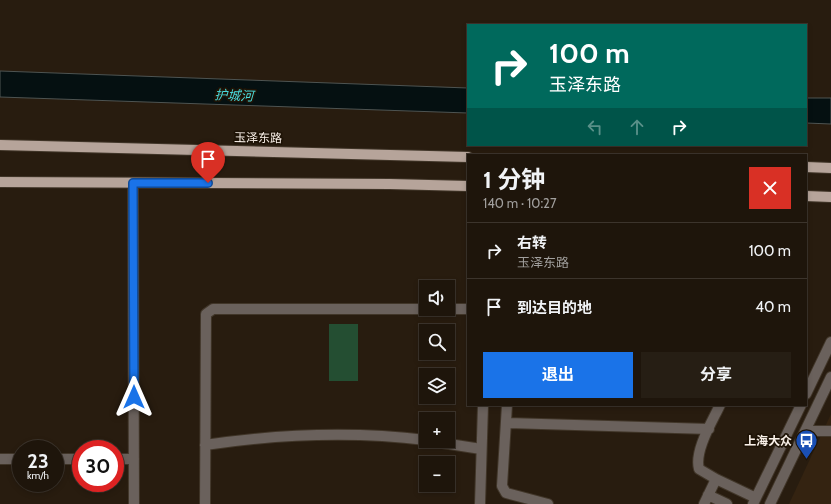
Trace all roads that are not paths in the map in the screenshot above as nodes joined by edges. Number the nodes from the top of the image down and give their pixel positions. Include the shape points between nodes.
1 (0, 145) edge
2 (467, 157) edge
3 (807, 167) edge
4 (831, 168) edge
5 (0, 182) edge
6 (133, 183) junction
7 (467, 186) edge
8 (807, 196) edge
9 (831, 197) edge
10 (419, 309) edge
11 (455, 309) edge
12 (467, 309) edge
13 (831, 342) edge
14 (831, 377) edge
15 (807, 392) edge
16 (483, 406) edge
17 (506, 406) edge
18 (720, 406) edge
19 (801, 406) edge
20 (506, 423) junction
21 (709, 429) junction
22 (805, 431) junction
23 (831, 431) edge
24 (419, 439) edge
25 (205, 445) junction
26 (455, 445) edge
27 (481, 449) junction
28 (0, 459) edge
29 (12, 459) edge
30 (124, 459) edge
31 (134, 459) junction
32 (716, 479) junction
33 (706, 499) edge
34 (755, 501) edge
35 (134, 504) edge
36 (205, 504) edge
37 (480, 504) edge
38 (548, 504) edge
39 (728, 504) edge
40 (770, 504) edge

1 - 2 main road, 玉泽东路
3 - 4 main road
5 - 6 main road
6 - 7 main road
6 - 31 street
8 - 9 main road
10 - 25 street via 213,309 206,314
11 - 12 street
13 - 15 street
14 - 22 street
16 - 27 street
17 - 20 street
18 - 21 street
19 - 34 street
20 - 21 street
20 - 38 street via 502,486 506,493
21 - 32 street via 697,463 699,469
22 - 23 street
22 - 40 street
24 - 25 street via 372,435 302,435
25 - 36 street
26 - 27 street
27 - 37 street
28 - 29 street
30 - 31 street
31 - 35 street
32 - 33 street
32 - 34 street
33 - 39 street

